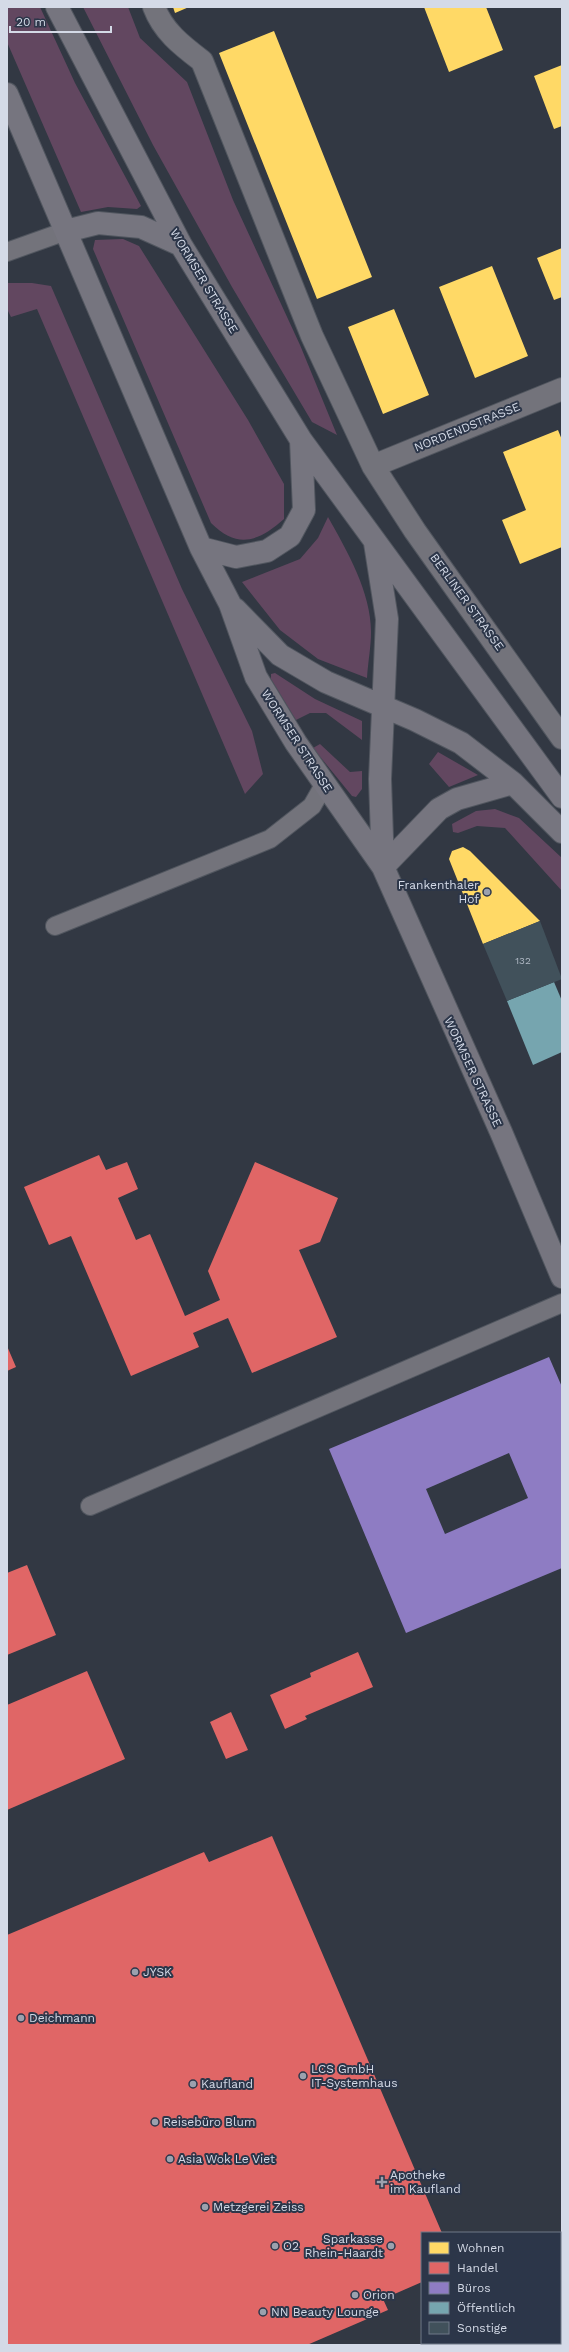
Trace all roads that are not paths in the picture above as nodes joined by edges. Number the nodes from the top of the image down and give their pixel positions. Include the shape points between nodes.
1 (57, 7) edge
2 (154, 7) edge
3 (7, 94) edge
4 (66, 232) junction
5 (181, 245) junction
6 (7, 252) edge
7 (562, 388) edge
8 (301, 440) junction
9 (373, 466) junction
10 (375, 540) junction
11 (201, 548) junction
12 (230, 604) junction
13 (383, 706) junction
14 (562, 738) edge
15 (513, 783) junction
16 (324, 785) junction
17 (562, 797) edge
18 (562, 832) edge
19 (383, 867) junction
20 (55, 926) dead end
21 (562, 1277) edge
22 (562, 1303) edge
23 (90, 1506) dead end

1 - 5 main road, WORMSER STRASSE
2 - 9 street via 158,19 176,41 202,60 312,336
3 - 4 main road, WORMSER STRASSE
4 - 5 main road via 98,223 140,227
4 - 6 lane
4 - 11 main road, WORMSER STRASSE
5 - 8 main road, WORMSER STRASSE
7 - 9 street, NORDENDSTRASSE
8 - 10 main road, WORMSER STRASSE
8 - 11 main road via 304,510 290,536 267,551 236,557
9 - 14 street, BERLINER STRASSE via 415,531
10 - 13 main road via 387,619
10 - 17 main road
11 - 12 main road, WORMSER STRASSE
12 - 13 main road, WORMSER STRASSE via 280,655 326,682
12 - 16 main road, WORMSER STRASSE via 256,677
13 - 15 main road, WORMSER STRASSE via 461,743
13 - 19 main road, WORMSER STRASSE via 380,779
15 - 18 main road
15 - 19 main road via 457,799 439,809
16 - 19 main road, WORMSER STRASSE
16 - 20 lane via 312,806 270,839
19 - 21 main road, WORMSER STRASSE via 501,1132
22 - 23 lane

